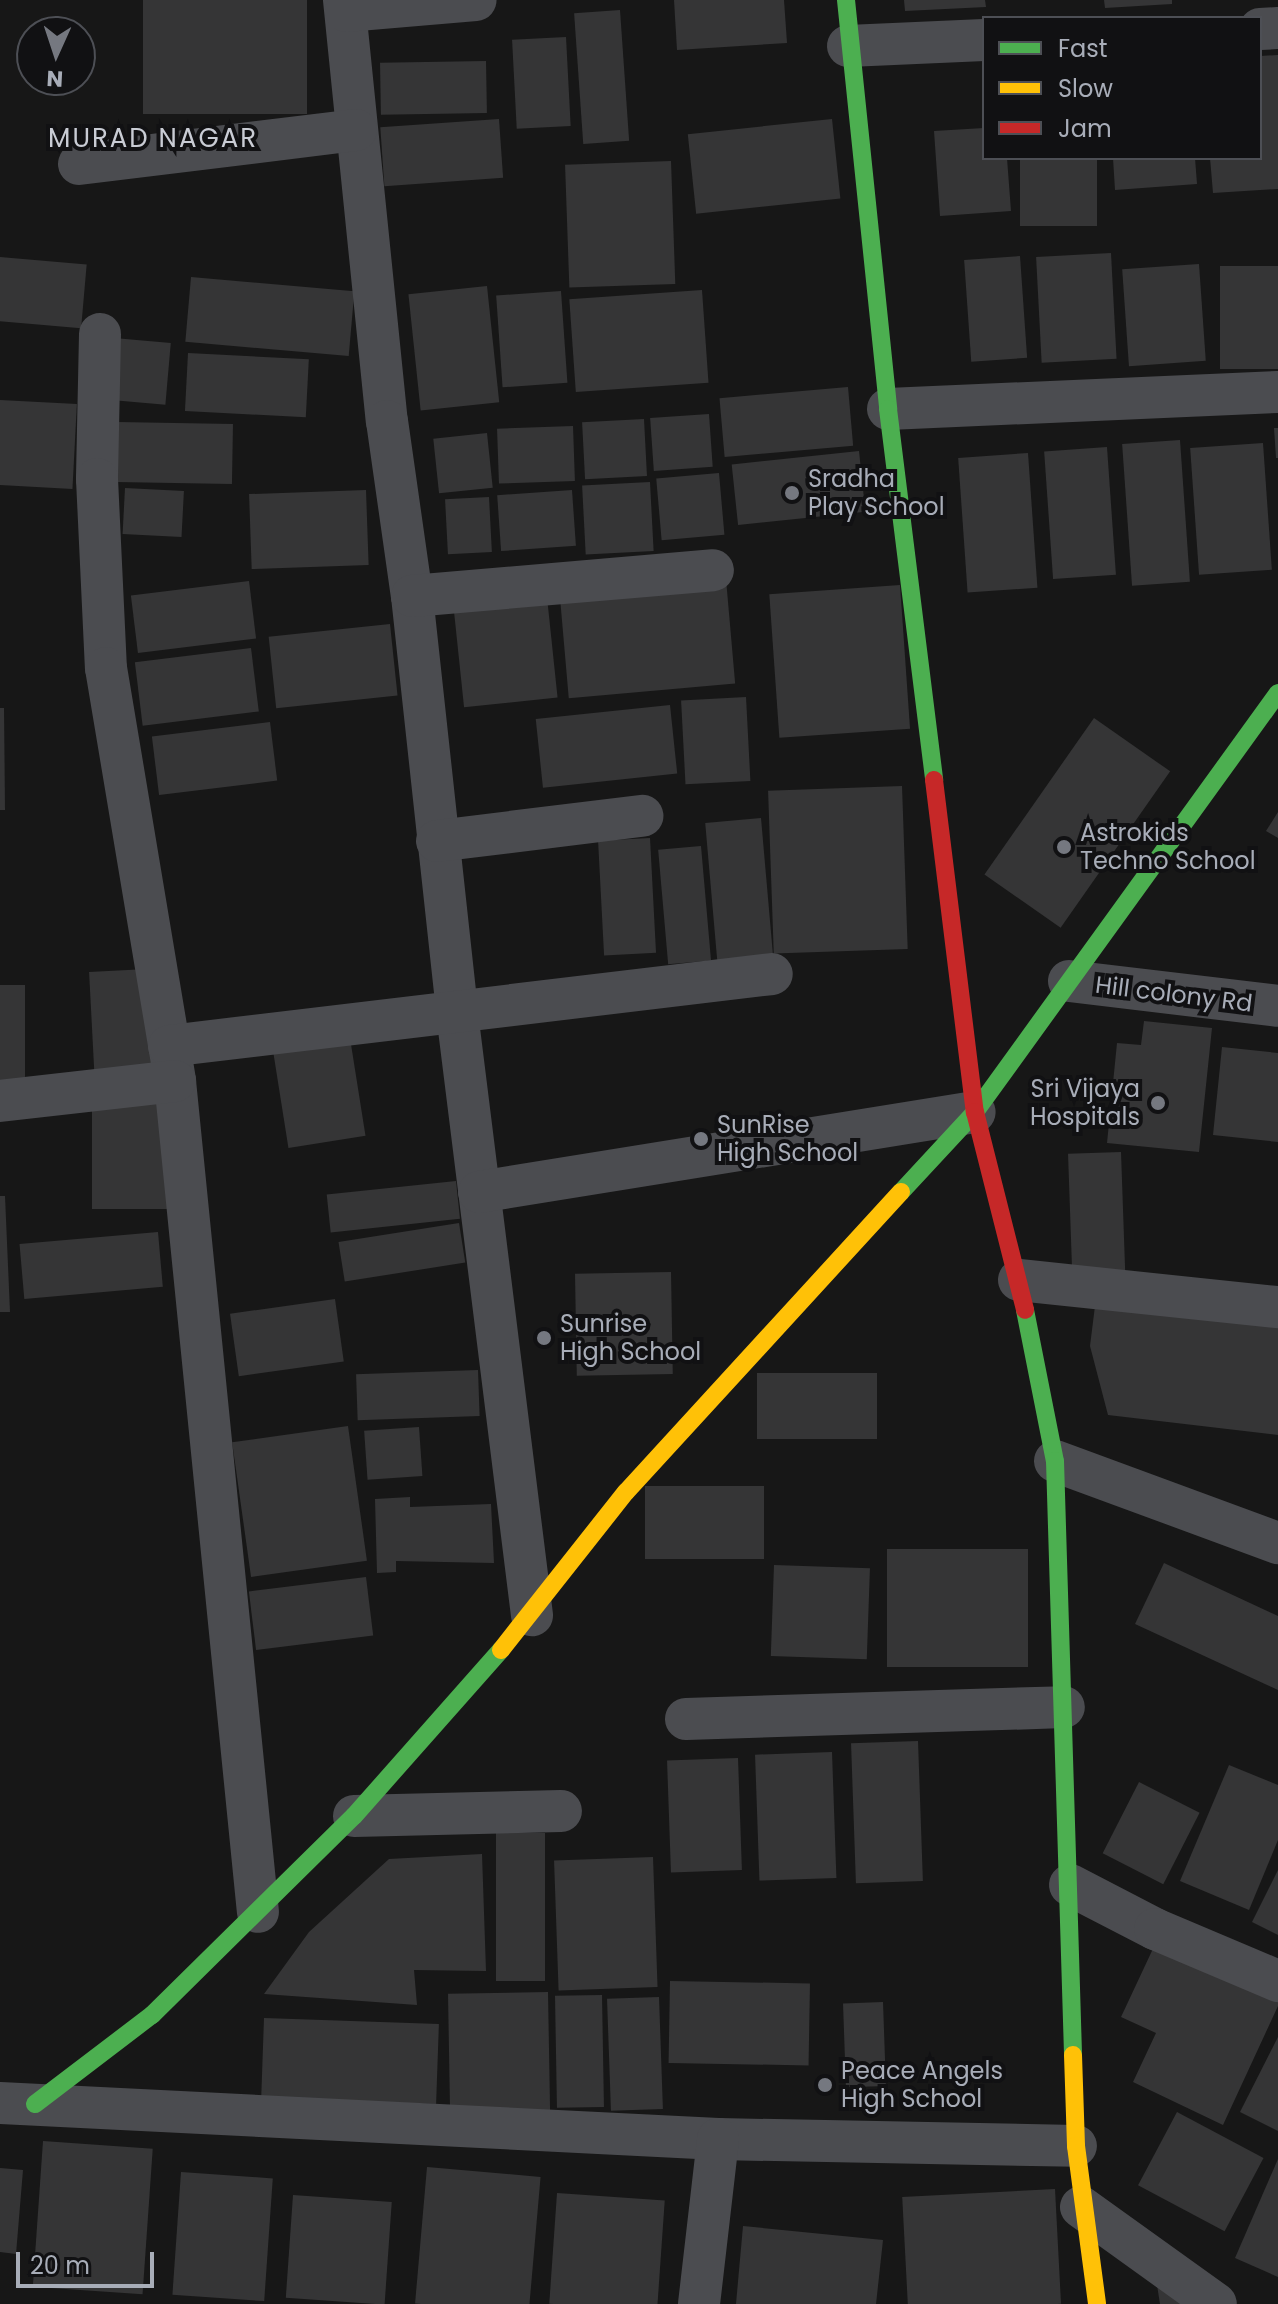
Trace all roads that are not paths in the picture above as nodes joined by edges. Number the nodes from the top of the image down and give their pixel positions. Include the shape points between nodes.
1 (476, 0) edge
2 (846, 0) edge
3 (345, 5) edge
4 (982, 40) edge
5 (848, 46) junction
6 (356, 130) junction
7 (79, 164) dead end
8 (100, 334) dead end
9 (1278, 392) edge
10 (888, 409) junction
11 (713, 570) dead end
12 (412, 596) junction
13 (1274, 704) edge
14 (642, 816) dead end
15 (437, 841) junction
16 (772, 974) dead end
17 (1069, 981) junction
18 (1278, 1006) edge
19 (457, 1013) junction
20 (172, 1064) junction
21 (0, 1101) edge
22 (975, 1112) junction
23 (479, 1192) junction
24 (1019, 1280) junction
25 (1278, 1307) edge
26 (1055, 1461) junction
27 (1278, 1543) edge
28 (532, 1615) junction
29 (1064, 1707) junction
30 (686, 1719) dead end
31 (561, 1811) dead end
32 (354, 1816) junction
33 (1070, 1885) junction
34 (258, 1912) junction
35 (1278, 1981) edge
36 (18, 2104) edge
37 (718, 2139) junction
38 (1076, 2146) junction
39 (1081, 2207) junction
40 (699, 2304) edge
41 (1097, 2304) edge
42 (1216, 2304) edge

1 - 3 street
2 - 5 street
3 - 6 street
4 - 5 street
5 - 10 street
6 - 7 street
6 - 12 street via 365,165 387,421
8 - 20 street via 97,479 106,668
9 - 10 street
10 - 22 street
11 - 12 street
12 - 15 street
13 - 17 street
14 - 15 street
15 - 19 street
16 - 19 street
17 - 18 street, Hill colony Rd
17 - 22 street
19 - 20 street
19 - 23 street
20 - 21 street
20 - 34 street
22 - 23 street
22 - 24 street
22 - 28 street via 626,1492
23 - 28 street
24 - 25 street
24 - 26 street
26 - 27 street
26 - 29 street
28 - 32 street
29 - 30 street
29 - 33 street
31 - 32 street
32 - 34 street
33 - 35 street via 1155,1929
33 - 38 street
34 - 36 street via 152,2015
36 - 37 street
37 - 38 street
37 - 40 street
38 - 39 street
39 - 41 street
39 - 42 street

